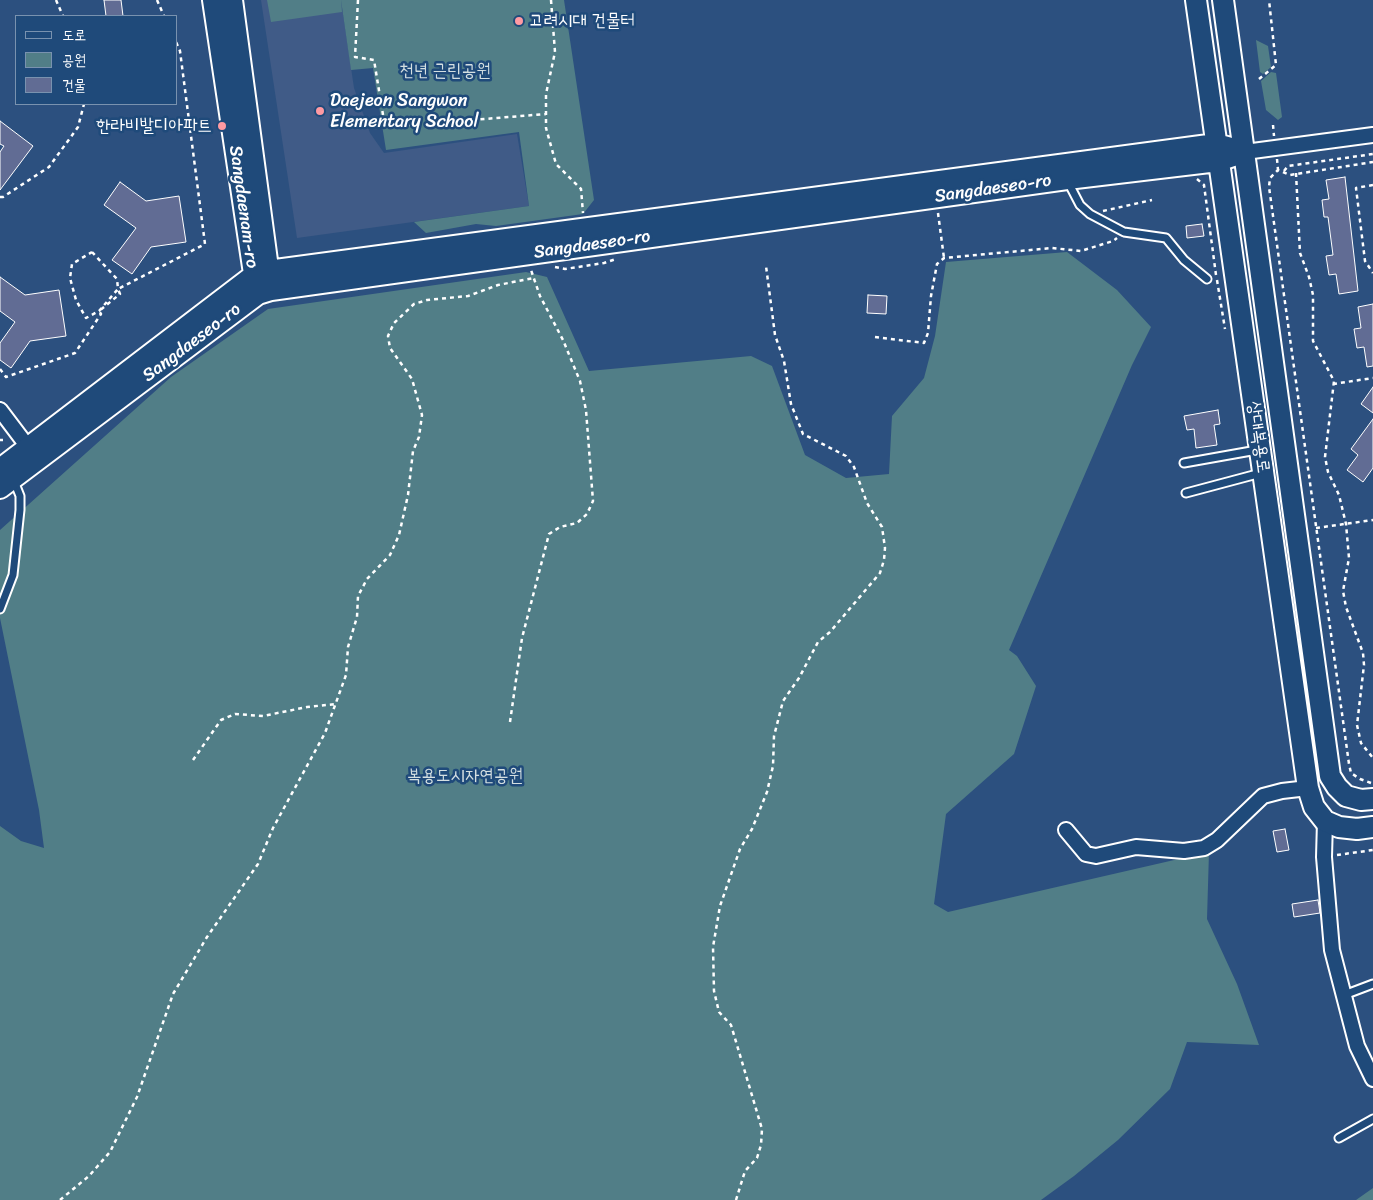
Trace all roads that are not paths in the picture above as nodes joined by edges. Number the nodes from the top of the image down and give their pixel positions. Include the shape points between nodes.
1 (213, 0) edge
2 (232, 0) edge
3 (1196, 0) edge
4 (1223, 0) edge
5 (1373, 135) edge
6 (1217, 152) junction
7 (1246, 152) junction
8 (1067, 179) junction
9 (1206, 279) dead end
10 (262, 282) junction
11 (0, 410) edge
12 (28, 447) junction
13 (1260, 450) junction
14 (1184, 464) dead end
15 (1263, 472) junction
16 (5, 478) edge
17 (1186, 493) dead end
18 (0, 609) edge
19 (1308, 788) junction
20 (1373, 799) edge
21 (1325, 821) junction
22 (1373, 826) edge
23 (1066, 830) dead end
24 (1373, 984) edge
25 (1344, 995) junction
26 (1373, 1080) edge
27 (1373, 1119) edge
28 (1339, 1138) dead end

1 - 10 street, Sangdaenam-ro
2 - 10 street, Sangdaenam-ro
3 - 6 street, 상대복용로
4 - 7 street, 상대복용로
5 - 7 street
6 - 7 street
6 - 8 street, Sangdaeseo-ro
6 - 10 street, Sangdaeseo-ro
6 - 13 street, 상대복용로
7 - 20 street, 상대복용로 via 1330,776 1346,796
8 - 9 lane via 1080,205 1090,214 1124,232 1166,238
8 - 10 street, Sangdaeseo-ro
10 - 12 street, Sangdaeseo-ro
10 - 16 street, Sangdaeseo-ro
11 - 12 street
12 - 16 street, Sangdaeseo-ro
13 - 14 lane
13 - 15 street, 상대복용로
15 - 17 lane
15 - 19 street, 상대복용로
16 - 18 lane via 20,496 20,510 13,576
19 - 21 street, 상대복용로 via 1314,807
19 - 23 street via 1263,796 1217,840 1204,848 1184,851 1136,847 1096,856 1086,854
21 - 22 street via 1357,829
21 - 25 street via 1326,897 1332,950
24 - 25 lane
25 - 26 street via 1357,1046
27 - 28 lane

